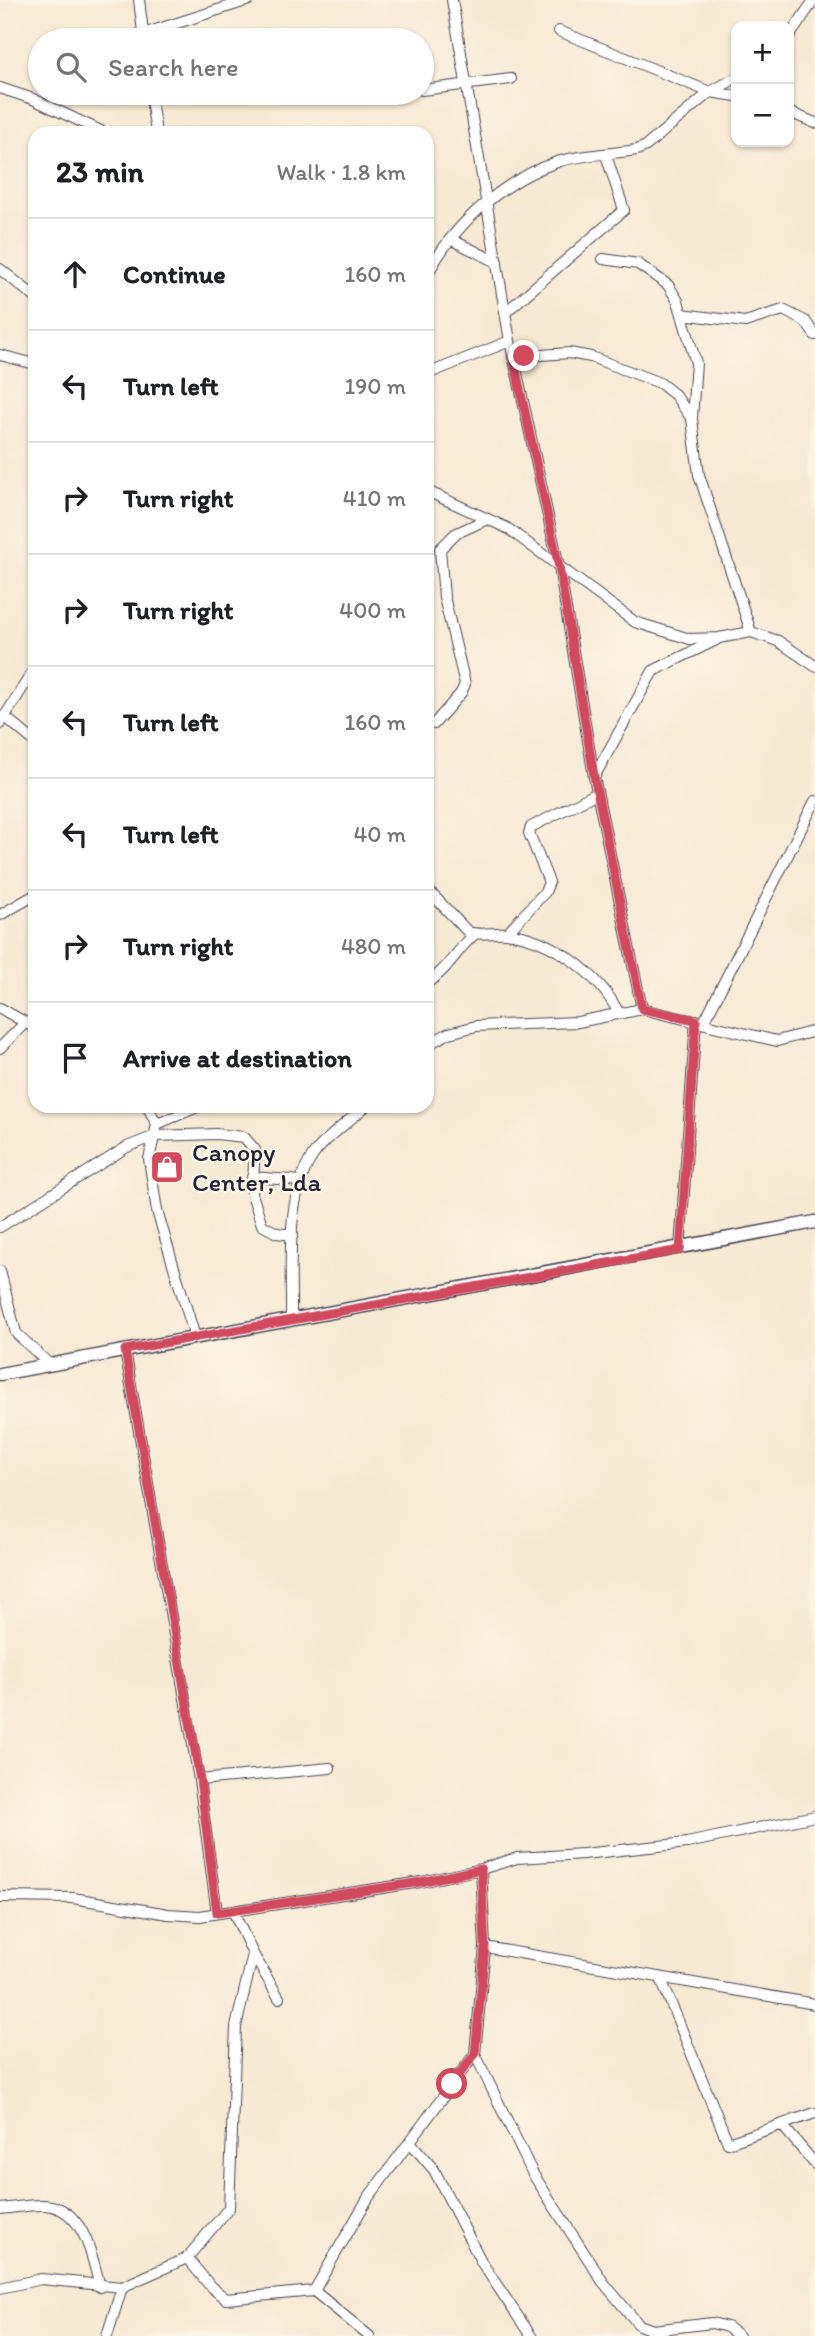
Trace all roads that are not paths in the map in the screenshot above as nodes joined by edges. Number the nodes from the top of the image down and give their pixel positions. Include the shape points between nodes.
1 (139, 0) edge
2 (249, 0) edge
3 (452, 0) edge
4 (814, 0) edge
5 (143, 28) edge
6 (170, 28) edge
7 (794, 30) edge
8 (559, 31) dead end
9 (511, 79) dead end
10 (731, 81) edge
11 (465, 82) junction
12 (0, 88) edge
13 (434, 88) edge
14 (710, 92) junction
15 (731, 95) edge
16 (28, 97) edge
17 (46, 105) edge
18 (152, 105) edge
19 (794, 115) edge
20 (815, 123) edge
21 (90, 126) edge
22 (155, 126) edge
23 (606, 155) junction
24 (488, 202) junction
25 (450, 239) junction
26 (603, 259) dead end
27 (498, 262) junction
28 (434, 265) edge
29 (0, 269) edge
30 (28, 291) edge
31 (507, 312) junction
32 (682, 314) junction
33 (815, 335) edge
34 (510, 341) junction
35 (0, 355) edge
36 (513, 357) junction
37 (28, 362) edge
38 (434, 370) edge
39 (692, 419) junction
40 (434, 494) edge
41 (487, 519) junction
42 (559, 567) junction
43 (751, 632) junction
44 (719, 638) junction
45 (815, 666) edge
46 (28, 679) edge
47 (2, 720) edge
48 (434, 724) dead end
49 (28, 737) edge
50 (594, 776) junction
51 (597, 793) junction
52 (815, 801) edge
53 (434, 897) edge
54 (28, 899) edge
55 (0, 915) edge
56 (507, 933) junction
57 (475, 934) junction
58 (434, 979) edge
59 (0, 1008) edge
60 (642, 1009) junction
61 (619, 1013) junction
62 (700, 1021) junction
63 (28, 1025) edge
64 (28, 1027) edge
65 (815, 1031) edge
66 (434, 1042) edge
67 (0, 1048) edge
68 (151, 1113) edge
69 (184, 1113) edge
70 (358, 1113) edge
71 (158, 1124) junction
72 (155, 1136) junction
73 (252, 1177) junction
74 (302, 1181) junction
75 (815, 1222) edge
76 (0, 1227) edge
77 (293, 1235) junction
78 (680, 1250) junction
79 (0, 1271) edge
80 (291, 1319) junction
81 (195, 1337) junction
82 (125, 1350) junction
83 (50, 1364) junction
84 (0, 1374) edge
85 (330, 1768) dead end
86 (200, 1780) junction
87 (815, 1816) edge
88 (481, 1869) junction
89 (0, 1897) edge
90 (233, 1911) junction
91 (217, 1913) junction
92 (485, 1947) junction
93 (253, 1954) junction
94 (661, 1979) junction
95 (279, 1998) dead end
96 (815, 2004) edge
97 (475, 2054) junction
98 (815, 2113) edge
99 (782, 2125) junction
100 (411, 2143) junction
101 (815, 2164) edge
102 (0, 2209) edge
103 (187, 2258) junction
104 (100, 2287) junction
105 (122, 2287) junction
106 (0, 2288) edge
107 (314, 2291) junction
108 (654, 2333) edge
109 (107, 2336) edge
110 (369, 2336) edge
111 (531, 2336) edge
112 (739, 2336) edge

1 - 5 street
2 - 6 street
3 - 11 street
4 - 7 street
8 - 14 street
9 - 11 street
10 - 14 street
11 - 13 street
11 - 24 street
12 - 16 street
14 - 15 street
14 - 23 street via 646,146
17 - 21 street
18 - 22 street
19 - 20 street
23 - 24 street via 559,161 535,170
23 - 31 street via 624,209
24 - 25 street
24 - 27 street
25 - 27 street
25 - 28 street
26 - 32 street via 638,264 653,274 668,285
27 - 31 street
29 - 30 street
31 - 34 street
32 - 33 street via 745,322 783,310 805,321
32 - 39 street via 696,363
34 - 36 street
34 - 38 street
35 - 37 street
36 - 39 street via 569,353 615,365 660,383
36 - 42 street
39 - 43 street via 699,475
40 - 41 street
41 - 42 street via 507,528
41 - 48 street via 455,534 440,549 444,597 465,684
42 - 44 street via 635,622 675,637
42 - 50 street
43 - 44 street
43 - 45 street via 778,641
44 - 50 street via 653,671
46 - 47 street
47 - 49 street
50 - 51 street
51 - 56 street via 531,827 529,833 549,882
51 - 60 street
52 - 62 street
53 - 57 street
54 - 55 street
56 - 57 street
56 - 61 street via 585,967
57 - 58 street
59 - 63 street
60 - 61 street
60 - 62 street
61 - 66 street via 578,1022 476,1026
62 - 65 street via 777,1041
62 - 78 street
64 - 67 street
68 - 71 street
69 - 71 street
70 - 74 street via 317,1151
71 - 72 street
72 - 73 street via 244,1137 255,1150
72 - 76 street via 127,1146
72 - 81 street via 149,1160 157,1211
73 - 74 street
73 - 77 street via 252,1194 262,1224
74 - 77 street
75 - 78 main road
77 - 80 street
78 - 80 main road
79 - 83 street via 16,1333
80 - 81 main road
81 - 82 main road
82 - 83 main road
82 - 86 street
83 - 84 main road
85 - 86 street
86 - 91 street
87 - 88 street via 687,1843 535,1855
88 - 90 street
88 - 92 street
89 - 91 street via 72,1898 188,1916
90 - 91 street
90 - 93 street
92 - 94 street
92 - 97 street
93 - 95 street
93 - 103 street via 236,2027 229,2208
94 - 96 street
94 - 99 street via 724,2140 732,2143
97 - 100 street
97 - 108 street via 533,2174 568,2230 624,2309
98 - 99 street
99 - 101 street
100 - 107 street via 352,2222
100 - 111 street via 441,2180 482,2263
102 - 104 street via 45,2205 75,2220 90,2250
103 - 105 street
103 - 107 street via 226,2298
104 - 105 street
104 - 106 street via 41,2278
105 - 109 street
107 - 110 street
108 - 112 street via 712,2323

